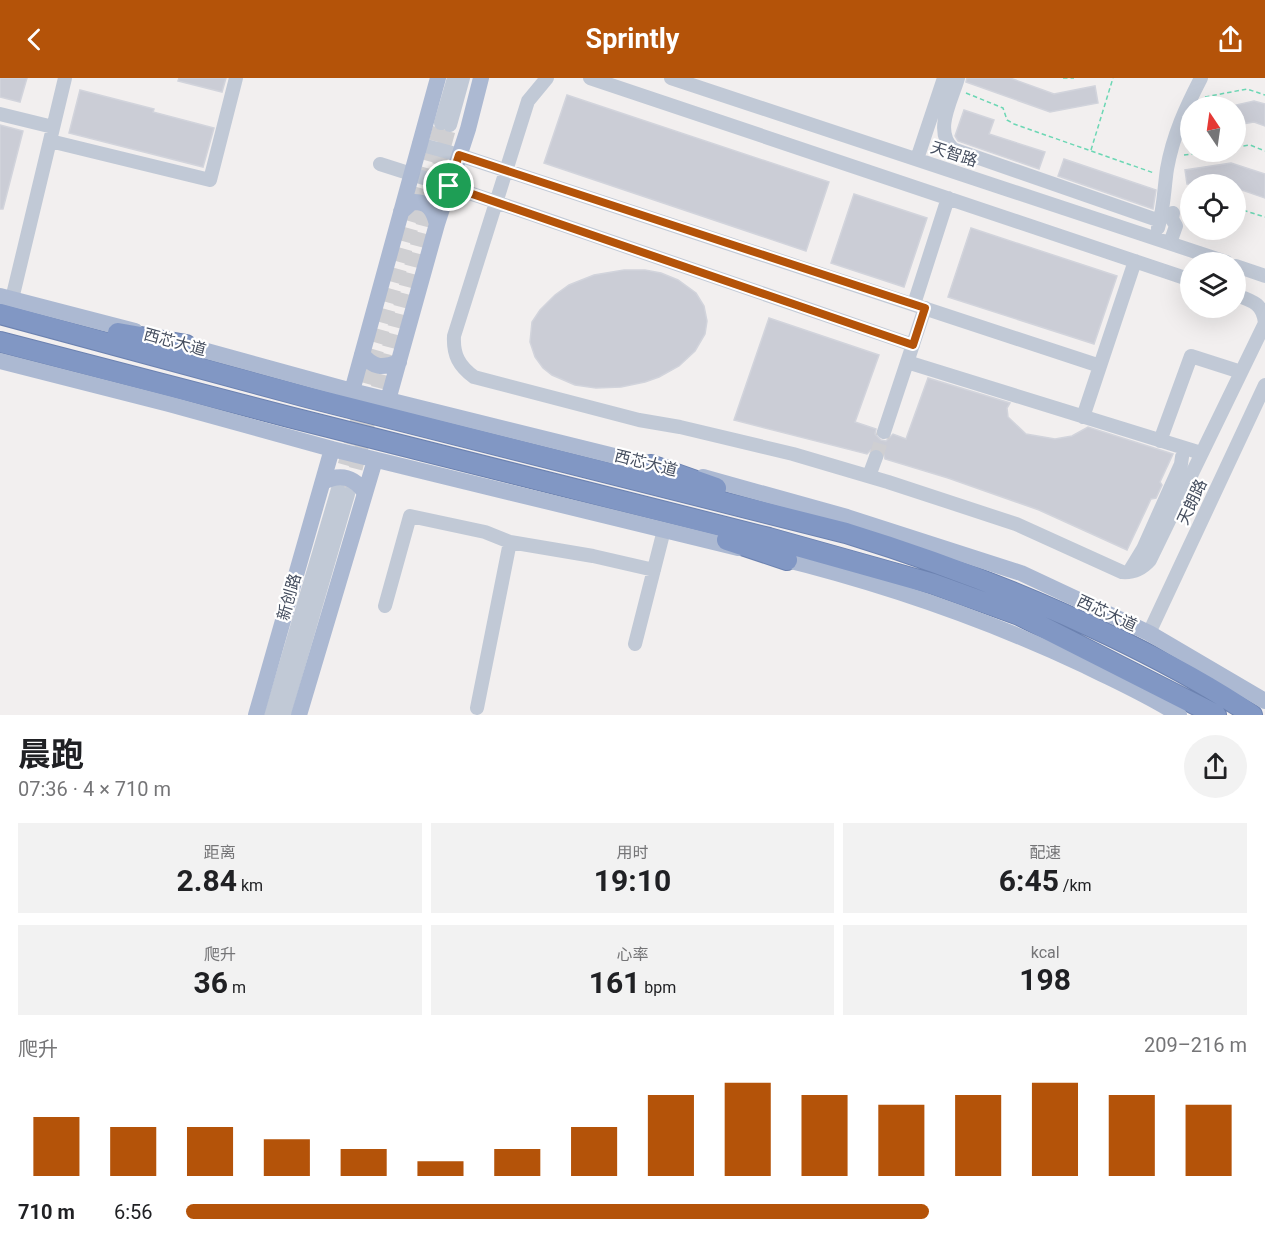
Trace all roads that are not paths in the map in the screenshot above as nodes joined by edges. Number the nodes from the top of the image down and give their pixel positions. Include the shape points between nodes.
1 (65, 78) edge
2 (236, 78) edge
3 (438, 78) edge
4 (453, 78) edge
5 (463, 78) edge
6 (481, 78) edge
7 (547, 78) edge
8 (590, 78) edge
9 (671, 78) edge
10 (944, 78) edge
11 (1201, 78) edge
12 (956, 83) edge
13 (0, 114) edge
14 (52, 134) junction
15 (419, 144) junction
16 (459, 155) junction
17 (917, 159) junction
18 (380, 164) dead end
19 (506, 170) junction
20 (411, 174) junction
21 (449, 186) junction
22 (948, 198) junction
23 (496, 202) junction
24 (401, 212) junction
25 (1167, 217) junction
26 (437, 224) junction
27 (1155, 238) junction
28 (1170, 243) junction
29 (1197, 252) edge
30 (1135, 261) junction
31 (1246, 269) edge
32 (1180, 276) edge
33 (1265, 276) edge
34 (1246, 298) edge
35 (3, 304) edge
36 (920, 306) junction
37 (0, 342) edge
38 (186, 345) joint
39 (913, 345) junction
40 (362, 354) junction
41 (0, 361) edge
42 (399, 362) junction
43 (907, 362) junction
44 (1100, 366) junction
45 (1241, 372) junction
46 (1265, 385) edge
47 (352, 392) junction
48 (388, 400) junction
49 (1226, 404) junction
50 (1251, 413) junction
51 (1083, 417) junction
52 (884, 432) tunnel mouth
53 (1160, 441) junction
54 (332, 449) junction
55 (1201, 453) junction
56 (876, 457) tunnel mouth
57 (1182, 457) dead end
58 (375, 460) junction
59 (651, 465) junction
60 (869, 476) junction
61 (344, 490) junction
62 (583, 491) junction
63 (664, 530) junction
64 (846, 533) junction
65 (510, 542) junction
66 (787, 560) junction
67 (654, 570) junction
68 (1129, 572) junction
69 (385, 606) dead end
70 (1149, 633) junction
71 (635, 644) dead end
72 (1265, 701) edge
73 (477, 708) dead end
74 (256, 715) edge
75 (271, 715) edge
76 (284, 715) edge
77 (299, 715) edge
78 (1179, 715) edge
79 (1216, 715) edge
80 (1252, 715) edge

1 - 14 street
2 - 14 street via 210,180
3 - 15 main road
4 - 5 street via 446,124
6 - 16 main road
7 - 19 street via 528,101
8 - 22 street
9 - 17 street, 天智路
10 - 17 street
11 - 25 street via 1180,120 1170,157
12 - 25 street via 942,131 946,144 953,149
13 - 14 street
14 - 35 street
15 - 16 street
15 - 20 main road
16 - 19 street
16 - 21 main road
17 - 27 street, 天智路
18 - 20 street
19 - 23 street
19 - 36 street
20 - 21 street
20 - 24 main road
21 - 23 street
21 - 26 main road
22 - 30 street
22 - 36 street
23 - 39 street
23 - 60 street via 454,336 456,358 465,371 474,377 639,420 793,454
24 - 26 main road via 412,202 424,203 431,207
24 - 40 main road
25 - 27 street
25 - 28 street via 1176,225
26 - 42 main road
27 - 28 street, 天智路
28 - 29 street, 天智路
30 - 32 street
30 - 44 street
31 - 33 street
34 - 45 street via 1261,307 1265,323
35 - 38 highway via 140,338
35 - 64 highway, 西芯大道 via 310,398
36 - 39 street
36 - 44 street
37 - 62 highway
38 - 47 main road, 西芯大道
39 - 43 street
40 - 42 main road via 378,367
40 - 47 main road
41 - 54 main road
42 - 48 main road
43 - 51 street
43 - 52 street
44 - 51 street
45 - 49 street
45 - 53 street via 1191,356
46 - 50 street, 天朗路
47 - 48 main road, 西芯大道
48 - 59 main road, 西芯大道
49 - 50 street
49 - 55 street
50 - 70 street, 天朗路
51 - 53 street
53 - 55 street
54 - 58 main road
54 - 61 main road
55 - 68 street via 1150,560 1143,568
56 - 60 street
57 - 68 street via 1143,549
58 - 61 main road
58 - 63 main road
59 - 64 highway
59 - 70 main road, 西芯大道 via 847,517 1021,573
60 - 68 street via 1016,525
61 - 74 main road
61 - 75 street, 新创路
61 - 76 street, 新创路
61 - 77 main road
62 - 66 highway
62 - 79 highway via 874,567 1019,615
63 - 66 main road
63 - 67 street
64 - 80 highway, 西芯大道 via 957,570 1053,609 1208,686
65 - 67 street
65 - 69 street via 485,532 410,516
65 - 73 street
66 - 78 main road via 942,606 1053,651
67 - 71 street
70 - 72 main road, 西芯大道

